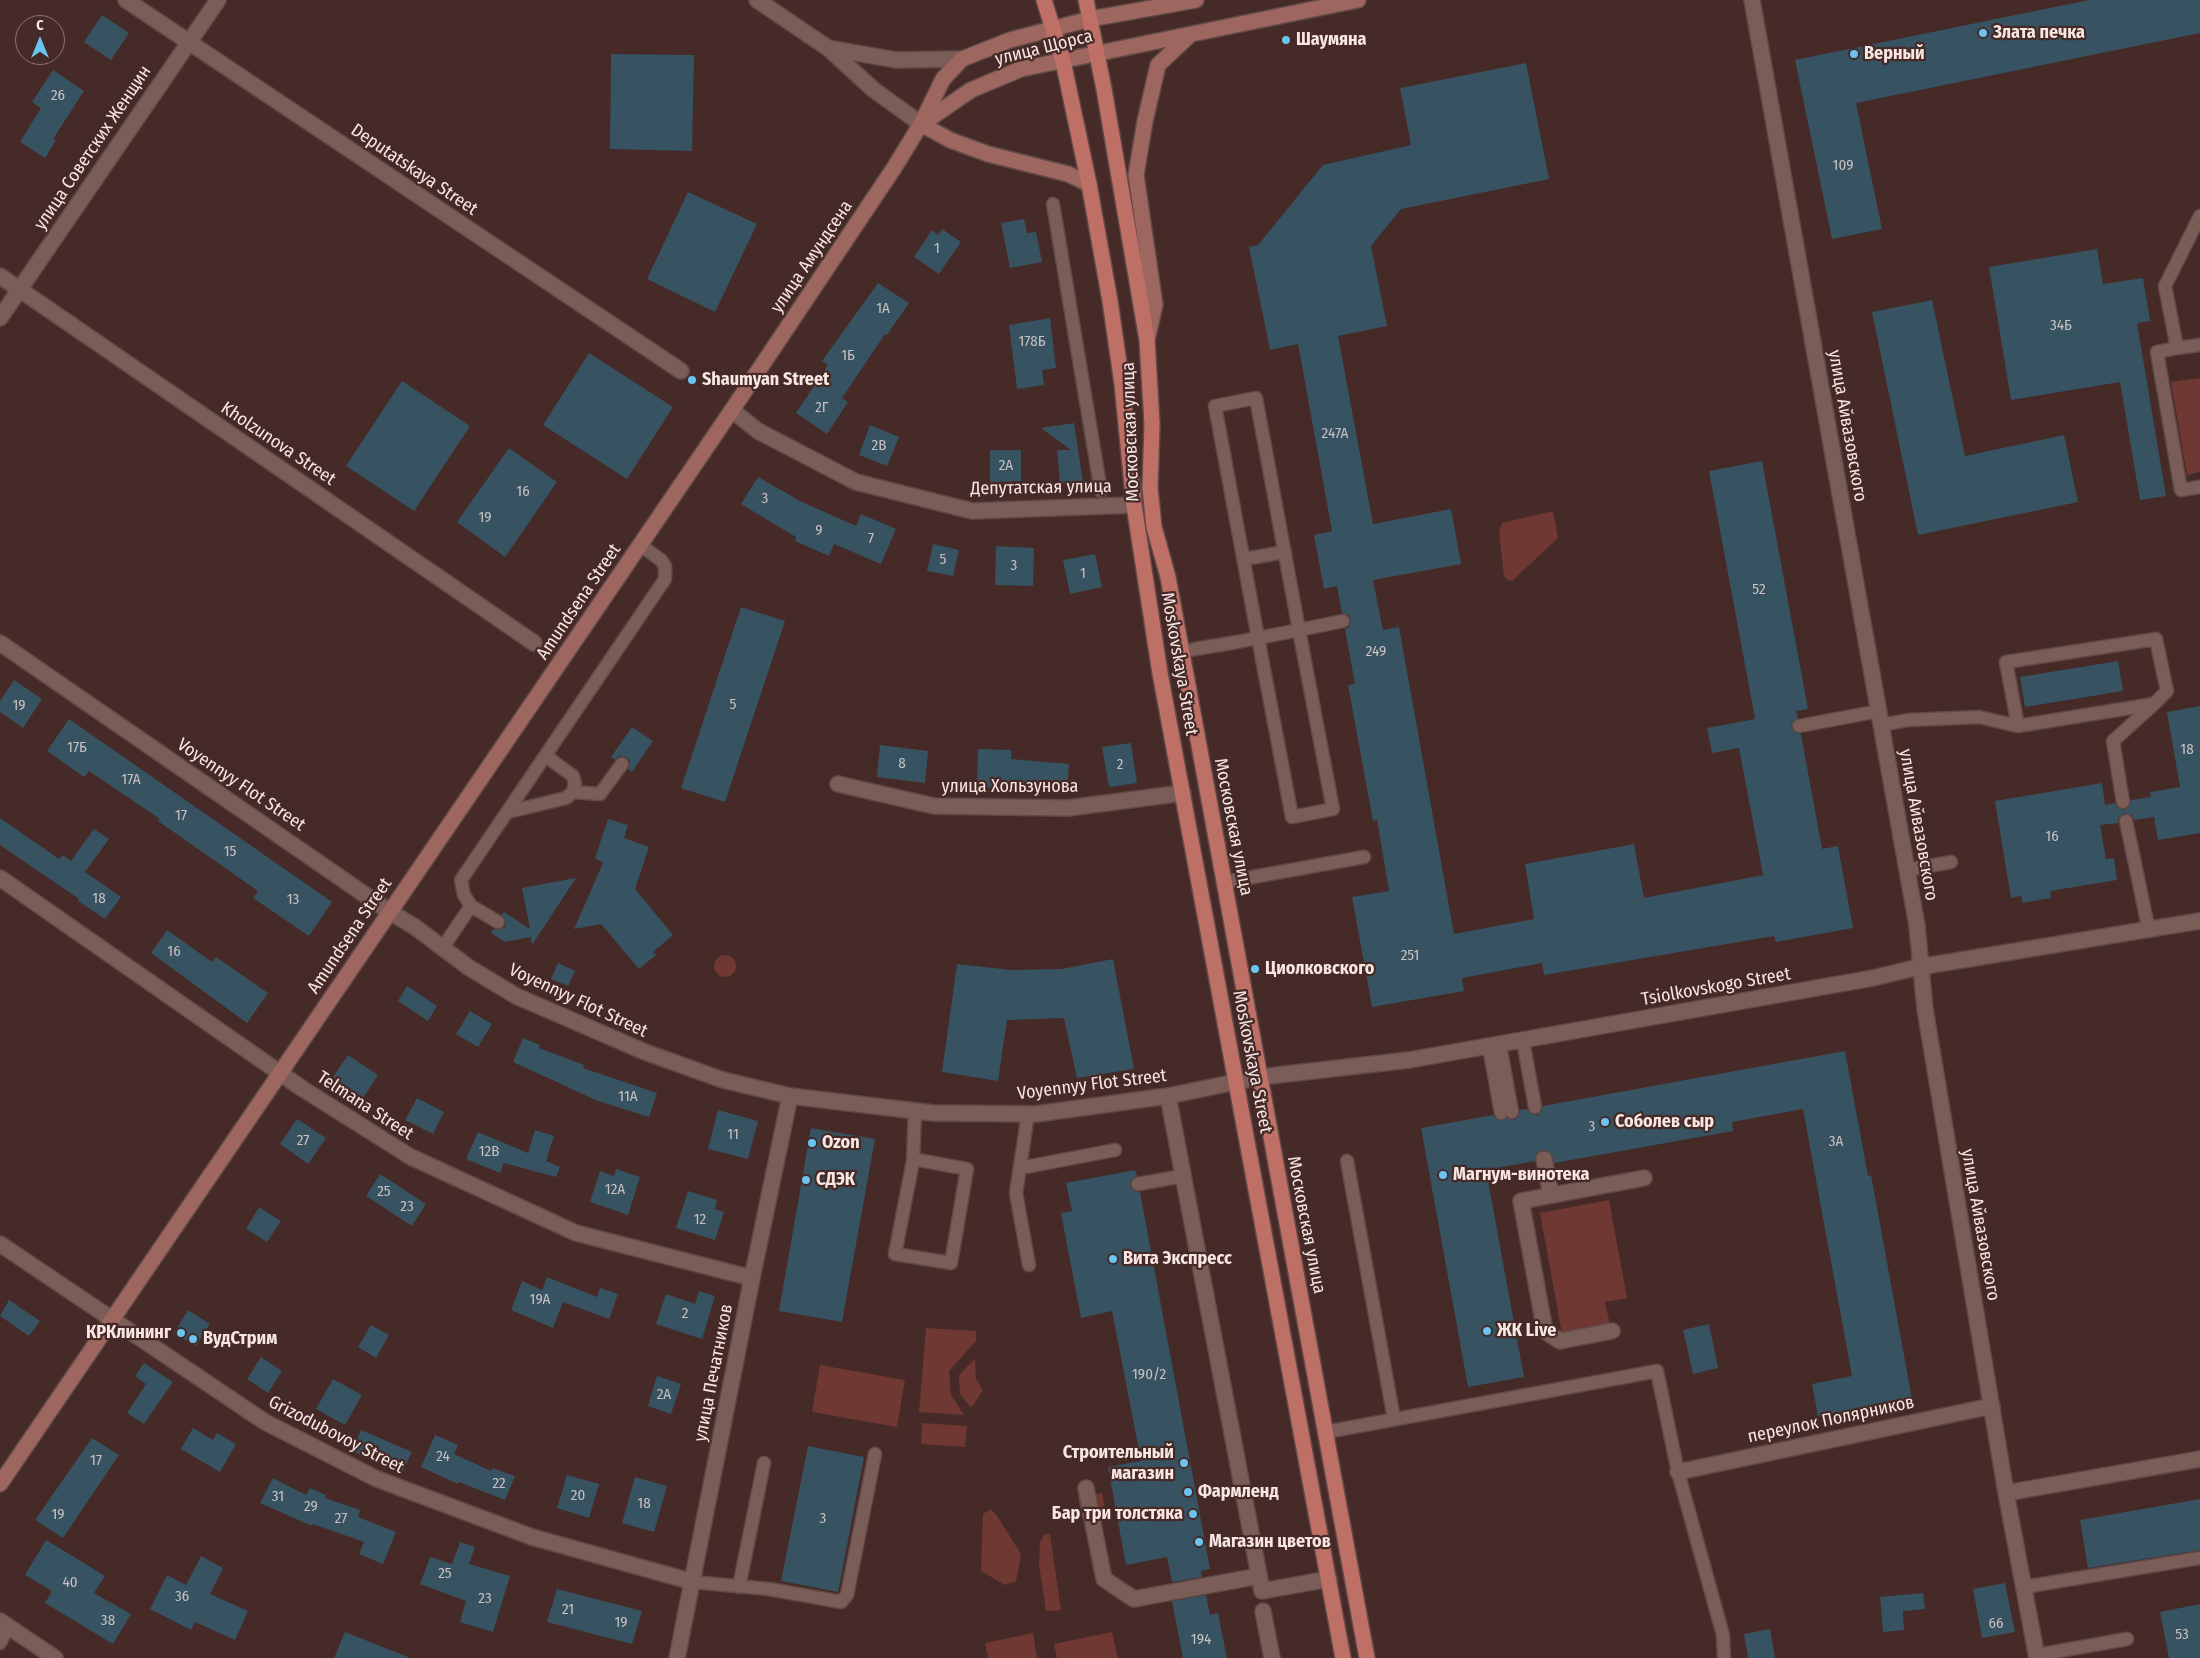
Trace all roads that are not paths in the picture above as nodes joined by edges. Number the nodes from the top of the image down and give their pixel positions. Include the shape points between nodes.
1 (126, 0) edge
2 (218, 0) edge
3 (757, 0) edge
4 (1044, 0) edge
5 (1086, 0) edge
6 (1196, 0) edge
7 (1358, 0) edge
8 (1752, 0) edge
9 (1090, 19) junction
10 (1053, 27) junction
11 (1191, 35) junction
12 (188, 43) junction
13 (828, 48) junction
14 (1098, 54) junction
15 (962, 59) junction
16 (1063, 61) junction
17 (921, 124) junction
18 (1089, 184) junction
19 (1052, 204) dead end
20 (2200, 216) edge
21 (0, 276) edge
22 (19, 289) junction
23 (0, 318) edge
24 (1147, 340) junction
25 (2200, 344) edge
26 (2177, 348) junction
27 (681, 371) dead end
28 (732, 410) junction
29 (2200, 487) edge
30 (1101, 491) dead end
31 (1134, 505) junction
32 (640, 545) junction
33 (1285, 552) junction
34 (1244, 559) junction
35 (1343, 621) dead end
36 (1299, 630) junction
37 (1258, 638) junction
38 (0, 643) edge
39 (534, 643) dead end
40 (1182, 652) junction
41 (2154, 704) junction
42 (1881, 718) junction
43 (1799, 726) dead end
44 (2018, 726) junction
45 (546, 756) junction
46 (622, 764) dead end
47 (838, 784) dead end
48 (573, 792) junction
49 (1183, 793) junction
50 (2123, 802) dead end
51 (508, 812) junction
52 (2126, 821) dead end
53 (1364, 856) dead end
54 (1951, 862) dead end
55 (1907, 870) junction
56 (0, 878) edge
57 (1225, 882) junction
58 (471, 906) junction
59 (390, 912) junction
60 (2200, 921) edge
61 (498, 922) dead end
62 (2149, 931) junction
63 (443, 947) junction
64 (1919, 967) junction
65 (1523, 1041) junction
66 (1494, 1046) junction
67 (280, 1072) junction
68 (1260, 1077) junction
69 (1237, 1082) junction
70 (790, 1096) junction
71 (1168, 1096) junction
72 (1535, 1107) dead end
73 (915, 1111) junction
74 (1507, 1113) dead end
75 (1028, 1114) junction
76 (1116, 1150) dead end
77 (913, 1159) junction
78 (1544, 1159) dead end
79 (1347, 1161) dead end
80 (1020, 1168) junction
81 (1183, 1176) junction
82 (1644, 1178) dead end
83 (1138, 1184) dead end
84 (1551, 1195) junction
85 (0, 1244) edge
86 (1029, 1265) dead end
87 (752, 1278) junction
88 (112, 1319) junction
89 (1612, 1331) dead end
90 (1992, 1406) junction
91 (1394, 1419) junction
92 (1326, 1432) junction
93 (875, 1454) dead end
94 (2200, 1460) edge
95 (764, 1463) dead end
96 (1678, 1472) junction
97 (0, 1484) edge
98 (1086, 1488) dead end
99 (2006, 1493) junction
100 (2200, 1558) edge
101 (1259, 1576) junction
102 (1329, 1579) junction
103 (693, 1582) junction
104 (739, 1587) junction
105 (2024, 1587) junction
106 (1263, 1611) dead end
107 (4, 1624) edge
108 (2127, 1639) dead end
109 (0, 1643) edge
110 (2037, 1657) edge
111 (55, 1658) edge
112 (677, 1658) edge
113 (1272, 1658) edge
114 (1343, 1658) edge
115 (1367, 1658) edge
116 (1724, 1658) edge

1 - 12 street, Deputatskaya Street
2 - 12 street, улица Советских Женщин
3 - 13 street
4 - 10 main road, Московская улица
5 - 9 main road, Московская улица
6 - 9 main road, улица Щорса
7 - 11 main road, улица Щорса
8 - 42 street, улица Айвазовского
9 - 10 main road, улица Щорса
9 - 14 main road, Московская улица
10 - 15 main road, улица Щорса
10 - 16 main road, Московская улица
11 - 14 main road, улица Щорса
11 - 24 main road via 1158,65 1144,121 1136,175 1155,305
12 - 22 street, улица Советских Женщин
12 - 27 street, Deputatskaya Street
13 - 15 street via 896,60
13 - 17 street via 874,90
14 - 16 main road, улица Щорса
14 - 24 main road, Московская улица
15 - 17 main road, улица Щорса via 943,79
16 - 17 main road, улица Щорса via 1021,69 995,79 948,104
16 - 18 main road, Московская улица
17 - 18 main road via 973,149 1068,174
17 - 28 main road, улица Амундсена
18 - 31 main road, Московская улица via 1120,375
19 - 30 lane
20 - 26 lane via 2166,286
21 - 22 street, Kholzunova Street
22 - 23 street, улица Советских Женщин
22 - 39 street, Kholzunova Street
24 - 40 main road, Московская улица via 1152,424 1150,488 1154,527 1168,577
25 - 26 lane
26 - 29 lane via 2158,352 2159,361 2181,490
28 - 31 street, Депутатская улица via 758,431 856,482 972,511
28 - 32 main road, Amundsena Street
31 - 49 main road, Moskovskaya Street
32 - 45 lane via 661,560 665,566 665,579
32 - 59 main road, Amundsena Street
33 - 34 lane
33 - 34 lane via 1256,398 1215,406
33 - 36 lane
34 - 37 lane
35 - 36 lane
36 - 37 lane
36 - 37 lane via 1333,809 1292,817
37 - 40 lane
38 - 59 street, Voyennyy Flot Street
40 - 57 main road, Московская улица
41 - 44 lane
41 - 44 lane via 2168,691 2156,639 2006,662
41 - 50 lane via 2112,742
42 - 43 lane
42 - 44 lane via 1979,717
42 - 55 street, улица Айвазовского
45 - 48 lane via 573,776
45 - 51 lane
46 - 48 lane via 600,794
47 - 49 street, улица Хользунова via 934,806 1068,808
48 - 51 lane via 566,798
49 - 69 main road, Moskovskaya Street
51 - 58 lane via 461,880 464,895
52 - 62 lane
53 - 57 lane
54 - 55 lane
55 - 64 street, улица Айвазовского via 1917,926
56 - 67 street, Telmana Street
57 - 68 main road, Московская улица
58 - 61 lane
58 - 63 lane
59 - 63 street, Voyennyy Flot Street
59 - 67 main road, Amundsena Street
60 - 62 street, Tsiolkovskogo Street
62 - 64 street, Tsiolkovskogo Street
63 - 70 street, Voyennyy Flot Street via 468,967 516,996 645,1052 723,1080
64 - 65 street, Tsiolkovskogo Street
64 - 90 street, улица Айвазовского
65 - 66 street, Tsiolkovskogo Street
65 - 72 lane
66 - 68 street, Tsiolkovskogo Street via 1409,1060
66 - 74 lane
67 - 87 street, Telmana Street via 411,1158 576,1233
67 - 88 main road, Amundsena Street
68 - 69 street, Tsiolkovskogo Street
68 - 92 main road, Московская улица
69 - 71 street, Voyennyy Flot Street
69 - 102 main road, Moskovskaya Street
70 - 73 street, Voyennyy Flot Street
70 - 87 street, улица Печатников
71 - 75 street, Voyennyy Flot Street
71 - 81 street
73 - 75 street, Voyennyy Flot Street
73 - 77 lane
75 - 80 lane
76 - 80 lane
77 - 77 lane via 895,1254 951,1263 967,1169
78 - 84 street
79 - 91 lane
80 - 86 lane via 1016,1193
81 - 83 lane
81 - 101 street
82 - 84 street
84 - 89 street via 1521,1201 1545,1331 1560,1341
85 - 88 street, Grizodubovoy Street
87 - 103 street, улица Печатников
88 - 97 main road, Amundsena Street
88 - 103 street, Grizodubovoy Street via 265,1422 377,1479 532,1537
90 - 96 street, переулок Полярников
90 - 99 street, улица Айвазовского
91 - 92 lane
91 - 96 lane via 1657,1371
92 - 115 main road, Московская улица
93 - 104 lane via 847,1595 841,1602
94 - 99 street
95 - 104 lane
96 - 116 lane via 1723,1635
98 - 101 street via 1104,1580 1134,1599 1209,1590
99 - 105 street, улица Айвазовского
100 - 105 lane
101 - 102 street via 1262,1591
102 - 114 main road, Moskovskaya Street
103 - 104 lane
103 - 112 street, улица Печатников
105 - 110 street, улица Айвазовского
106 - 113 street
107 - 109 lane
107 - 111 street
108 - 110 lane

